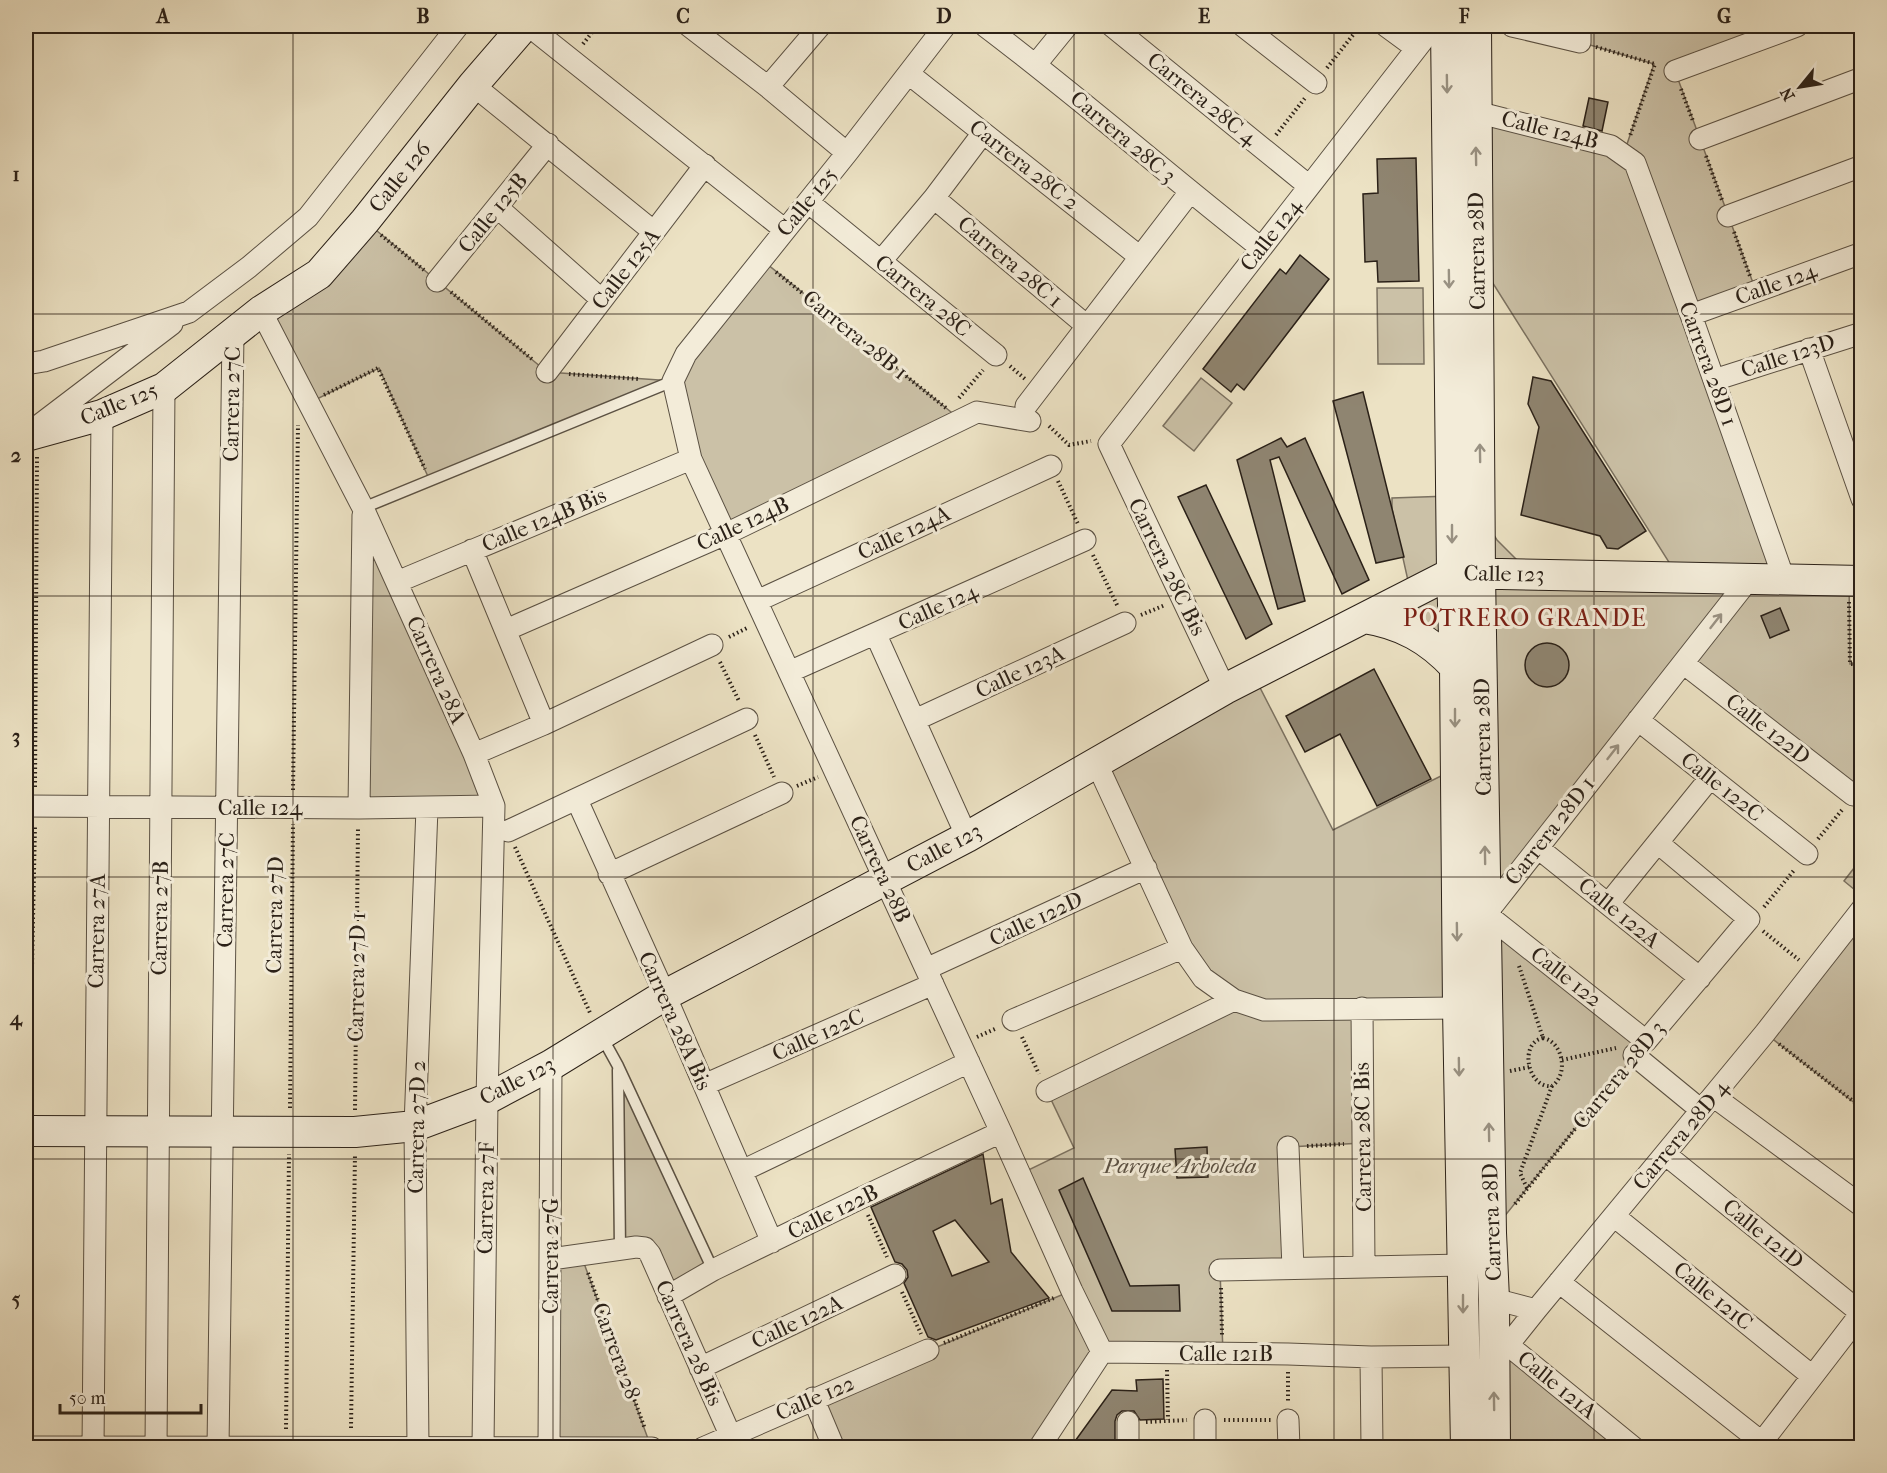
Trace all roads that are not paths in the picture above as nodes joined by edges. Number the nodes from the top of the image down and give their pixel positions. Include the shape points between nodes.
1 (458, 26) edge
2 (524, 26) edge
3 (529, 26) edge
4 (689, 26) edge
5 (819, 26) edge
6 (945, 26) edge
7 (985, 26) edge
8 (1067, 26) edge
9 (1112, 26) edge
10 (1243, 26) edge
11 (1386, 26) edge
12 (1434, 26) edge
13 (1446, 26) edge
14 (1476, 26) edge
15 (1512, 26) edge
16 (1797, 26) edge
17 (1580, 31) edge
18 (1751, 34) edge
19 (1416, 48) junction
20 (1036, 64) junction
21 (1675, 71) road end
22 (909, 74) junction
23 (1862, 78) edge
24 (1316, 83) dead end
25 (473, 85) junction
26 (768, 87) junction
27 (1476, 111) junction
28 (983, 133) junction
29 (1700, 139) road end
30 (548, 144) junction
31 (847, 153) junction
32 (1623, 153) joint
33 (705, 165) junction
34 (1862, 166) edge
35 (1309, 186) junction
36 (1190, 192) junction
37 (934, 198) junction
38 (808, 202) junction
39 (498, 208) junction
40 (1728, 216) road end
41 (784, 230) junction
42 (654, 232) junction
43 (1262, 248) junction
44 (1862, 253) edge
45 (1140, 257) junction
46 (881, 261) junction
47 (437, 281) road end
48 (602, 300) junction
49 (261, 311) junction
50 (189, 312) junction
51 (1691, 315) junction
52 (1087, 326) junction
53 (233, 333) junction
54 (1862, 333) edge
55 (1809, 349) junction
56 (996, 355) road end
57 (26, 364) edge
58 (547, 372) road end
59 (673, 381) junction
60 (1714, 381) junction
61 (164, 388) junction
62 (102, 415) junction
63 (29, 434) edge
64 (1109, 444) joint
65 (691, 459) junction
66 (1051, 466) dead end
67 (1860, 488) edge
68 (363, 508) junction
69 (726, 534) junction
70 (1085, 540) dead end
71 (472, 550) junction
72 (1466, 573) junction
73 (1749, 579) junction
74 (1784, 579) junction
75 (1855, 581) edge
76 (397, 582) junction
77 (757, 601) junction
78 (1364, 618) junction
79 (1125, 623) dead end
80 (506, 630) junction
81 (876, 635) junction
82 (712, 645) dead end
83 (1683, 663) junction
84 (1455, 667) junction
85 (789, 672) junction
86 (1225, 689) junction
87 (747, 719) dead end
88 (915, 720) junction
89 (1638, 720) junction
90 (544, 724) junction
91 (474, 754) junction
92 (1097, 764) junction
93 (1710, 777) junction
94 (782, 793) dead end
95 (1853, 795) dead end
96 (577, 800) junction
97 (30, 806) edge
98 (494, 806) junction
99 (99, 807) junction
100 (161, 807) junction
101 (227, 808) junction
102 (359, 808) junction
103 (427, 808) junction
104 (508, 831) road end
105 (967, 837) junction
106 (1658, 843) junction
107 (1538, 848) junction
108 (1807, 854) dead end
109 (1146, 868) junction
110 (609, 874) junction
111 (885, 879) junction
112 (1608, 904) junction
113 (1862, 909) edge
114 (1496, 922) junction
115 (1182, 948) junction
116 (930, 977) junction
117 (1700, 978) junction
118 (665, 995) junction
119 (1234, 1000) junction
120 (1362, 1008) junction
121 (1458, 1008) junction
122 (1013, 1020) road end
123 (600, 1035) junction
124 (1640, 1048) junction
125 (965, 1053) junction
126 (551, 1065) junction
127 (618, 1066) junction
128 (704, 1085) junction
129 (1047, 1091) road end
130 (487, 1099) junction
131 (1707, 1103) junction
132 (415, 1126) junction
133 (96, 1131) junction
134 (159, 1131) junction
135 (223, 1131) junction
136 (27, 1132) edge
137 (1001, 1132) junction
138 (1288, 1147) road end
139 (1665, 1154) junction
140 (742, 1171) junction
141 (1862, 1206) edge
142 (1614, 1216) junction
143 (772, 1242) junction
144 (628, 1248) junction
145 (551, 1259) junction
146 (1463, 1265) junction
147 (1364, 1266) junction
148 (1293, 1268) junction
149 (713, 1270) junction
150 (1220, 1270) road end
151 (895, 1275) dead end
152 (1559, 1282) junction
153 (668, 1296) junction
154 (1494, 1299) junction
155 (1536, 1310) junction
156 (1861, 1312) edge
157 (928, 1350) road end
158 (1500, 1350) junction
159 (1102, 1352) junction
160 (1464, 1356) junction
161 (1371, 1357) junction
162 (700, 1368) junction
163 (1812, 1376) junction
164 (813, 1398) junction
165 (1205, 1420) road end
166 (1288, 1420) road end
167 (1128, 1422) dead end
168 (733, 1441) edge
169 (1766, 1445) edge
170 (26, 1447) edge
171 (93, 1447) edge
172 (156, 1447) edge
173 (218, 1447) edge
174 (286, 1447) edge
175 (351, 1447) edge
176 (418, 1447) edge
177 (483, 1447) edge
178 (549, 1447) edge
179 (651, 1447) edge
180 (703, 1448) edge
181 (834, 1448) edge
182 (1039, 1448) edge
183 (1128, 1448) edge
184 (1205, 1448) edge
185 (1289, 1448) edge
186 (1372, 1448) edge
187 (1466, 1448) edge
188 (1495, 1448) edge
189 (1634, 1448) edge

1 - 50 street via 308,217
2 - 25 street, Calle 126
3 - 33 street
4 - 26 street
5 - 26 street
6 - 22 street, Calle 125
7 - 20 street, Carrera 28C 3
8 - 20 street
9 - 35 street, Carrera 28C 4
10 - 24 street
11 - 19 street
12 - 19 street, Calle 124
13 -> 72 street, Carrera 28D
14 - 27 street, Carrera 28D
15 - 17 street
16 - 18 street
18 - 21 street
19 - 35 street, Calle 124
20 - 36 street, Carrera 28C 3
22 - 28 street, Carrera 28C 2
22 - 31 street, Calle 125
23 - 29 street
25 - 30 street
25 - 49 street, Calle 126 via 319,274
26 - 31 street
27 - 32 street, Calle 124B via 1611,146
72 -> 27 street, Carrera 28D
28 - 37 street
28 - 45 street, Carrera 28C 2
30 - 39 street, Calle 125B
30 - 42 street
31 - 38 street, Calle 125
32 - 51 street, Carrera 28D 1 via 1635,163
33 - 41 street
33 - 42 street, Calle 125A
34 - 40 street
35 - 43 street, Calle 124
36 - 43 street, Carrera 28C 3
36 - 45 street
37 - 46 street
37 - 52 street, Carrera 28C 1
38 - 41 street, Calle 125
38 - 46 street, Carrera 28C
39 - 47 street, Calle 125B
39 - 48 street
41 - 59 street, Calle 125 via 686,354
42 - 48 street, Calle 125A
43 - 64 street, Calle 124
44 - 51 street, Calle 124
45 - 52 street
46 - 56 street, Carrera 28C
48 - 58 street, Calle 125A
49 - 53 street, Calle 125
49 - 68 street, Carrera 28A via 304,410
50 - 57 street
50 - 63 street
51 - 60 street, Carrera 28D 1
52 - 69 street, Calle 124B via 1035,410 977,412
53 - 61 street, Calle 125
53 - 101 street, Carrera 27C
54 - 55 street, Calle 123D
55 - 60 street, Calle 123D
55 - 67 street
59 - 65 street, Carrera 28B
59 - 68 lane
60 - 74 street, Carrera 28D 1
61 - 62 street, Calle 125
61 - 100 street, Carrera 27B
62 - 63 street, Calle 125
62 - 99 street, Carrera 27A
64 - 86 street, Carrera 28C Bis
65 - 69 street, Carrera 28B
65 - 71 street, Calle 124B Bis
66 - 77 street, Calle 124A
68 - 76 street, Carrera 28A
68 - 102 street
69 - 77 street, Carrera 28B
69 - 80 street, Calle 124B
70 - 81 street, Calle 124
71 - 76 street, Calle 124B Bis
71 - 80 street
72 - 73 street, Calle 123
72 - 78 street, Calle 123
72 - 84 street, Carrera 28D
114 -> 72 street, Carrera 28D
73 - 74 street, Calle 123
83 -> 73 street, Carrera 28D 1
74 - 75 street, Calle 123
76 - 91 street, Carrera 28A
77 - 85 street, Carrera 28B
78 - 84 street via 1385,621 1424,638
78 - 86 street, Calle 123
79 - 88 street, Calle 123A
80 - 90 street
81 - 85 street, Calle 124
81 - 88 street
82 - 90 street
83 - 89 street, Carrera 28D 1
83 - 95 street, Calle 122D
84 -> 121 street, Carrera 28D
85 - 111 street, Carrera 28B
86 - 92 street, Calle 123
87 - 96 street
88 - 105 street
89 - 93 street, Calle 122C
107 -> 89 street, Carrera 28D 1
90 - 91 street
91 - 98 street, Carrera 28A
92 - 105 street, Calle 123
92 - 109 street
93 - 106 street
93 - 108 street, Calle 122C
94 - 110 street
96 - 104 street
96 - 110 street, Carrera 28A Bis
97 - 99 street, Calle 124
98 - 103 street, Calle 124
98 - 130 street, Carrera 27F
99 - 100 street, Calle 124
99 - 133 street, Carrera 27A
100 - 101 street, Calle 124
100 - 134 street, Carrera 27B
101 - 102 street, Calle 124
101 - 135 street, Carrera 27C
102 - 103 street, Calle 124
103 - 132 street, Carrera 27D 2
105 - 111 street, Calle 123
106 - 112 street
106 - 117 street, Carrera 28D 3 via 1755,924
107 - 112 street, Calle 122A
107 - 114 street, Carrera 28D 1
109 - 115 street
109 - 116 street, Calle 122D
110 - 118 street, Carrera 28A Bis
111 - 116 street, Carrera 28B
111 - 118 street, Calle 123
112 - 117 street, Calle 122A
113 - 131 street, Carrera 28D 4
114 - 124 street, Calle 122
154 -> 114 street, Carrera 28D via 1491,1233
115 - 119 street via 1203,978
115 - 122 street
116 - 125 street, Carrera 28B
116 - 128 street, Calle 122C
117 - 124 street, Carrera 28D 3
118 - 123 street, Calle 123
118 - 128 street, Carrera 28A Bis
119 - 120 street via 1264,1010
119 - 129 street
120 - 121 street
120 - 147 street, Carrera 28C Bis
121 -> 146 street, Carrera 28D
123 - 126 street, Calle 123
123 - 127 lane
124 - 131 street, Calle 122
125 - 137 street, Carrera 28B
125 - 140 street
126 - 130 street, Calle 123
126 - 145 street, Carrera 27G
127 - 144 lane
127 - 149 lane
128 - 140 street, Carrera 28A Bis
130 - 132 street, Calle 123
130 - 177 street, Carrera 27F
131 - 139 street, Carrera 28D 4
131 - 141 street, Calle 122
132 - 135 street, Calle 123 via 355,1132
132 - 176 street, Carrera 27D 2
133 - 134 street, Calle 123
133 - 136 street, Calle 123
133 - 171 street, Carrera 27A
134 - 135 street, Calle 123
134 - 172 street, Carrera 27B
135 - 173 street, Carrera 27C
137 - 143 street, Calle 122B
137 - 159 street, Carrera 28B
138 - 148 street
139 - 142 street, Carrera 28D 4
139 - 156 street, Calle 121D
140 - 143 street, Carrera 28A Bis
142 - 152 street, Carrera 28D 4
142 - 163 street, Calle 121C
143 - 149 street, Calle 122B
144 - 145 street
144 - 153 street, Carrera 28 Bis via 645,1248 650,1254
145 - 178 street, Carrera 27G
146 - 147 street
146 -> 160 street, Carrera 28D
147 - 148 street
148 - 150 street
149 - 153 street, Calle 122B
151 - 162 street, Calle 122A
152 - 155 street, Carrera 28D 4
152 - 169 street
153 - 162 street, Carrera 28 Bis
154 - 155 street
154 - 158 street, Carrera 28D
155 - 158 street, Carrera 28D 4
156 - 163 street
157 - 164 street, Calle 122
188 -> 158 street, Carrera 28D
158 - 189 street, Calle 121A
159 - 161 street, Calle 121B
159 - 182 street
160 - 161 street, Calle 121B
160 - 187 street, Carrera 28D
161 - 186 street
162 - 168 street, Carrera 28 Bis
163 - 169 street
164 - 168 street, Calle 122
164 - 181 street
165 - 184 street
166 - 185 street
167 - 183 street
168 - 180 street, Calle 122
170 - 171 street
171 - 172 street
172 - 173 street
173 - 174 street
174 - 175 street
175 - 176 street
176 - 177 street
177 - 178 street
178 - 179 street

